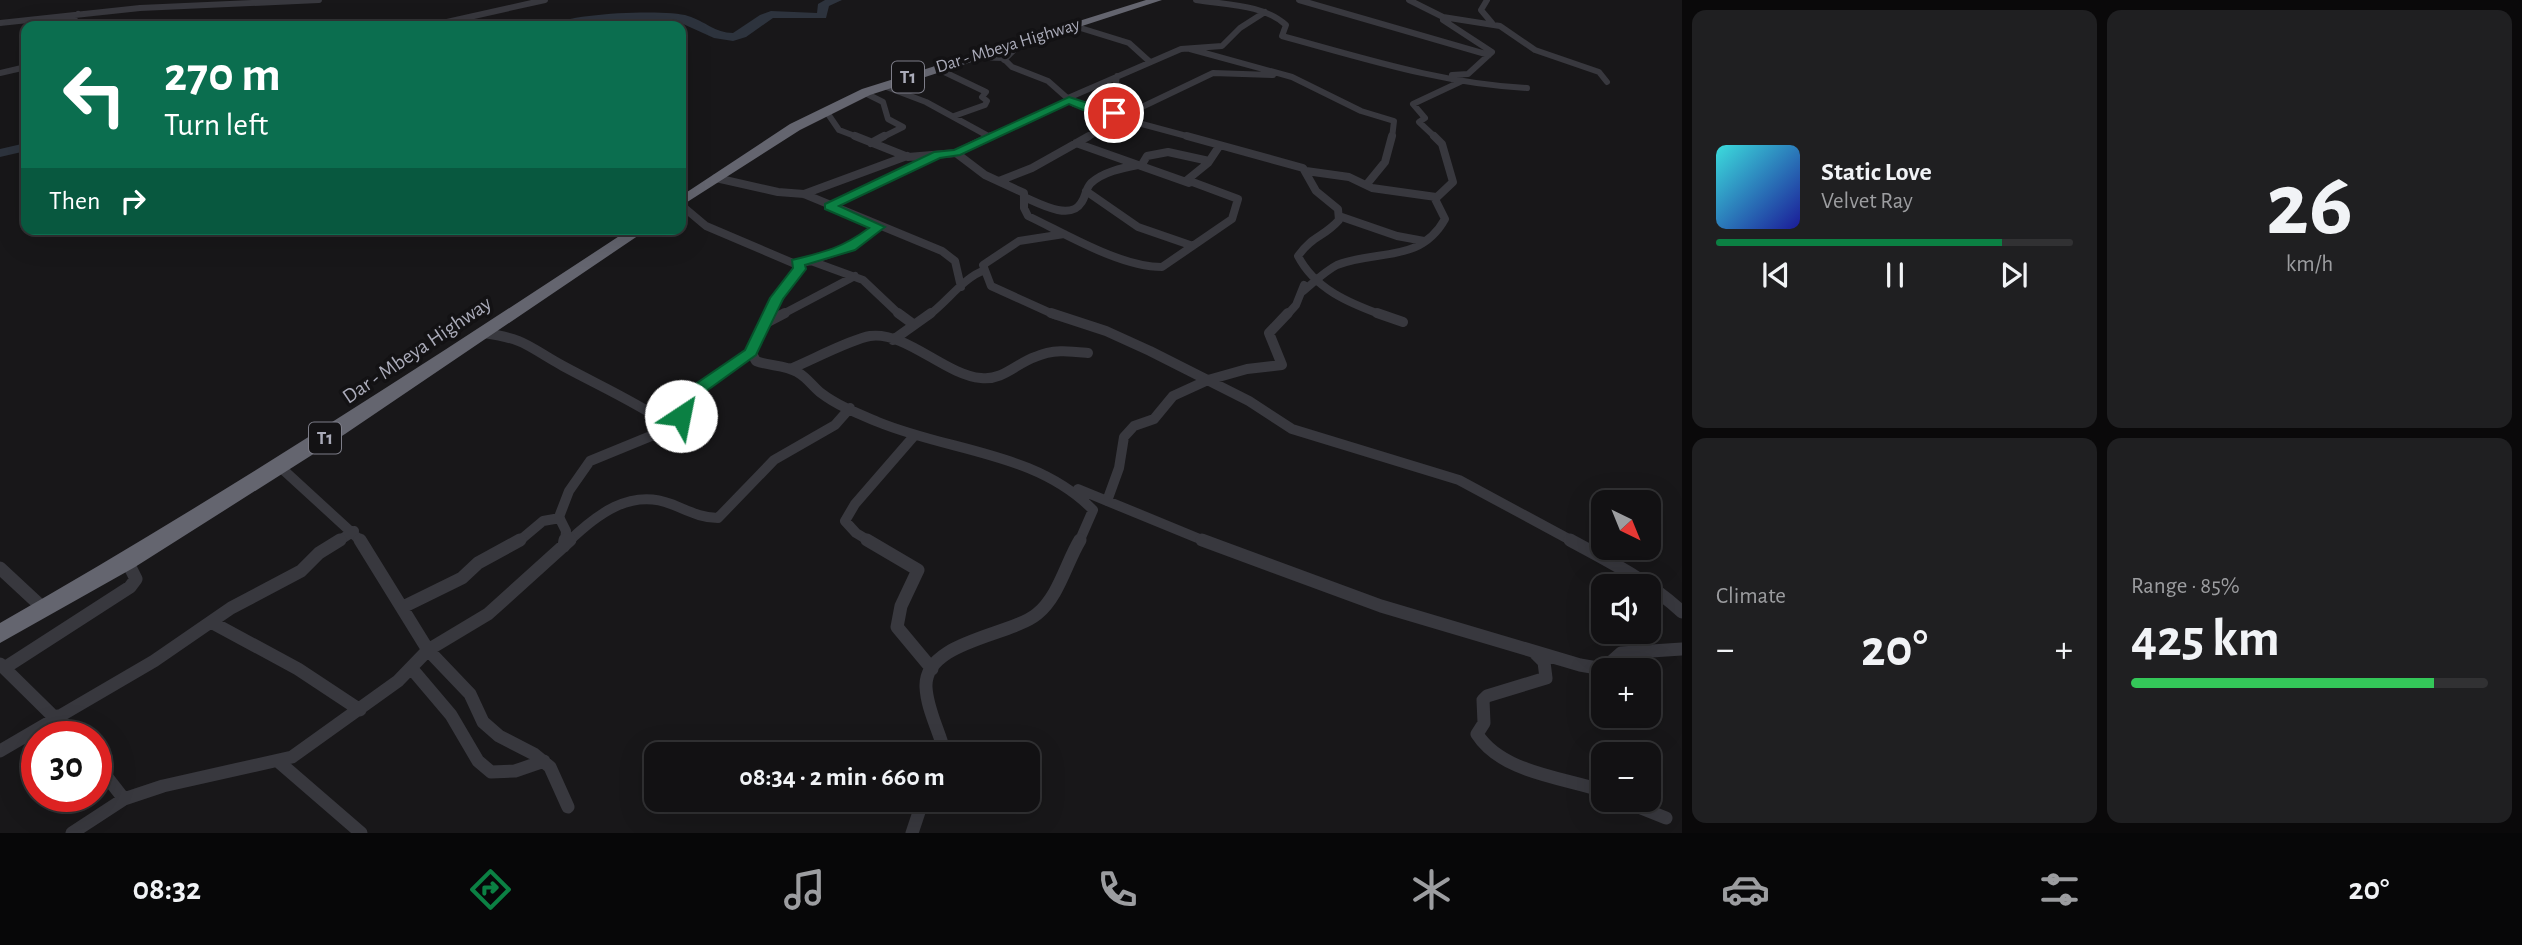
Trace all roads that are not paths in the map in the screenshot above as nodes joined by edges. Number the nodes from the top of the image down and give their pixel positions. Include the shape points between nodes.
1 (158, 0) edge
2 (318, 0) edge
3 (545, 0) edge
4 (1157, 0) edge
5 (1196, 0) edge
6 (1299, 0) edge
7 (1409, 0) edge
8 (1486, 0) edge
9 (274, 1) edge
10 (214, 2) edge
11 (140, 8) junction
12 (1265, 12) junction
13 (1434, 13) junction
14 (78, 14) junction
15 (70, 21) edge
16 (451, 21) edge
17 (0, 23) edge
18 (1495, 25) junction
19 (1074, 26) junction
20 (1023, 41) junction
21 (1190, 50) junction
22 (1489, 55) junction
23 (974, 57) junction
24 (1004, 60) junction
25 (1150, 62) junction
26 (21, 68) edge
27 (936, 68) junction
28 (0, 73) edge
29 (1282, 75) junction
30 (1117, 76) junction
31 (1438, 76) junction
32 (1462, 81) junction
33 (1607, 82) dead end
34 (884, 86) junction
35 (1527, 88) dead end
36 (864, 93) junction
37 (1068, 99) junction
38 (826, 111) junction
39 (954, 116) junction
40 (1121, 116) junction
41 (990, 137) junction
42 (871, 143) junction
43 (1076, 144) junction
44 (1218, 148) junction
45 (956, 153) junction
46 (938, 154) junction
47 (907, 156) junction
48 (1209, 161) junction
49 (1139, 165) junction
50 (1306, 171) junction
51 (716, 178) junction
52 (998, 181) junction
53 (1189, 183) junction
54 (1367, 184) junction
55 (1086, 191) junction
56 (804, 194) junction
57 (1024, 197) junction
58 (1436, 197) junction
59 (686, 200) edge
60 (829, 206) junction
61 (686, 208) edge
62 (1339, 216) junction
63 (878, 227) junction
64 (1064, 234) junction
65 (632, 235) edge
66 (1424, 241) junction
67 (1194, 246) junction
68 (811, 261) junction
69 (797, 262) junction
70 (985, 270) junction
71 (855, 276) junction
72 (1313, 276) junction
73 (961, 287) junction
74 (1403, 322) dead end
75 (913, 324) junction
76 (762, 325) junction
77 (484, 333) junction
78 (893, 340) junction
79 (751, 352) junction
80 (1088, 353) dead end
81 (790, 369) junction
82 (1208, 380) junction
83 (850, 408) junction
84 (673, 427) junction
85 (914, 436) junction
86 (278, 465) junction
87 (1072, 487) junction
88 (1107, 501) junction
89 (560, 518) junction
90 (354, 531) junction
91 (564, 546) junction
92 (127, 561) junction
93 (0, 568) edge
94 (403, 607) junction
95 (43, 608) junction
96 (1682, 612) edge
97 (211, 622) junction
98 (0, 634) edge
99 (1682, 649) edge
100 (428, 650) junction
101 (1535, 653) junction
102 (3, 665) edge
103 (412, 669) junction
104 (932, 669) junction
105 (360, 710) junction
106 (57, 717) junction
107 (61, 721) edge
108 (942, 742) edge
109 (0, 751) edge
110 (544, 761) junction
111 (279, 762) junction
112 (112, 784) edge
113 (1591, 787) edge
114 (124, 799) junction
115 (568, 807) dead end
116 (919, 812) edge
117 (1651, 812) edge
118 (1666, 818) dead end
119 (72, 833) edge
120 (361, 833) edge
121 (912, 833) edge

1 - 11 street
2 - 9 street
3 - 16 street
4 - 19 highway, Dar - Mbeya Highway / T1
5 - 12 street
6 - 22 street
7 - 13 street
8 - 18 street via 1481,10
9 - 10 street
10 - 11 street
11 - 14 street
12 - 21 street via 1222,46
12 - 31 street via 1286,25 1280,34 1287,38
13 - 18 street
13 - 22 street via 1492,51
14 - 15 street
14 - 17 street
18 - 33 street via 1535,50 1593,69
19 - 20 highway, Dar - Mbeya Highway / T1
19 - 25 street via 1129,43
20 - 23 highway, Dar - Mbeya Highway / T1
20 - 24 street
21 - 25 street via 1181,49
21 - 29 street
22 - 31 street via 1468,74
23 - 24 street
23 - 27 highway, Dar - Mbeya Highway / T1
24 - 37 street via 1048,80
25 - 30 street
26 - 28 street
27 - 34 highway, Dar - Mbeya Highway / T1
27 - 39 street via 986,92 982,97 985,105
29 - 40 street via 1213,73
29 - 54 street via 1394,121 1392,148
30 - 37 street
30 - 40 street via 1115,88 1130,102
31 - 32 street
32 - 35 street
32 - 58 street via 1413,104 1425,118 1419,122 1442,144 1453,182
34 - 36 highway, Dar - Mbeya Highway / T1
34 - 39 street
36 - 38 highway, Dar - Mbeya Highway / T1
36 - 42 street via 883,102 888,119 903,128
37 - 40 street
37 - 41 street
38 - 42 street via 837,128
38 - 51 highway, Dar - Mbeya Highway / T1
39 - 41 street
40 - 43 street
40 - 44 street
41 - 45 street
42 - 47 street
43 - 49 street
43 - 52 street via 1057,158
44 - 48 street
44 - 50 street
45 - 46 street
45 - 52 street
46 - 47 street
46 - 60 street
47 - 56 street
48 - 49 street via 1160,151
48 - 53 street via 1187,179
49 - 53 street
49 - 55 street via 1097,180
50 - 54 street
50 - 62 street via 1316,191 1338,209
51 - 56 street
51 - 59 highway, Dar - Mbeya Highway / T1
52 - 57 street via 1021,191
53 - 67 street via 1238,201 1232,219
54 - 58 street
55 - 57 street via 1081,205 1070,210
55 - 67 street via 1138,227
56 - 60 street
57 - 64 street via 1027,215
58 - 66 street via 1444,223
60 - 63 street
61 - 69 street via 710,228
62 - 66 street
62 - 72 street via 1337,225 1309,240 1298,256
63 - 68 street via 851,247
63 - 73 street via 949,255 958,266
64 - 67 street via 1152,267 1168,265
64 - 70 street via 1017,242 985,262
65 - 77 highway, Dar - Mbeya Highway / T1
66 - 72 street via 1409,252 1344,263
68 - 69 street
68 - 71 street via 829,271
69 - 76 street via 799,269
70 - 73 street
70 - 82 street via 993,288 1106,331
71 - 75 street
71 - 76 street
72 - 74 street via 1352,303
72 - 82 street via 1296,305 1269,333 1282,365
73 - 75 street
75 - 78 street
76 - 79 street
77 - 84 street via 530,343 561,365 636,401
77 - 86 highway, Dar - Mbeya Highway / T1
78 - 80 street via 983,379 1059,350
78 - 81 street via 869,337
79 - 81 street via 756,362
79 - 84 street via 699,389
81 - 83 street
82 - 88 street via 1174,396 1154,419 1128,431
82 - 96 street via 1292,429 1459,480 1635,575
83 - 85 street
83 - 91 street via 835,425 774,460 718,518 644,497 608,509
84 - 89 street via 590,461 569,491
85 - 87 street via 1006,459
85 - 104 street via 845,521 852,531 918,570 901,606 897,627
86 - 90 street
86 - 92 highway, Dar - Mbeya Highway / T1
87 - 88 street
87 - 104 street via 1093,514 1044,606 1027,620 978,637
88 - 101 street via 1293,575
89 - 91 street via 566,531
89 - 94 street via 543,521 462,578
90 - 94 street
90 - 97 street via 301,570
91 - 100 street via 489,611
92 - 95 highway, Dar - Mbeya Highway / T1
92 - 102 street via 135,583
93 - 95 street
94 - 100 street
95 - 98 highway, Dar - Mbeya Highway / T1
97 - 105 street via 298,669
97 - 106 street
99 - 101 street via 1629,651 1596,670
100 - 103 street
100 - 110 street via 470,694 483,722
101 - 113 street via 1544,662 1546,678 1487,696 1479,741 1504,759
102 - 106 street
103 - 105 street
103 - 110 street via 451,715 478,761 491,772 515,771
104 - 108 street via 925,689
105 - 111 street
106 - 107 street
106 - 109 street
110 - 115 street via 556,774
111 - 114 street via 195,778
111 - 120 street
112 - 114 street
114 - 119 street
116 - 121 street
117 - 118 street

